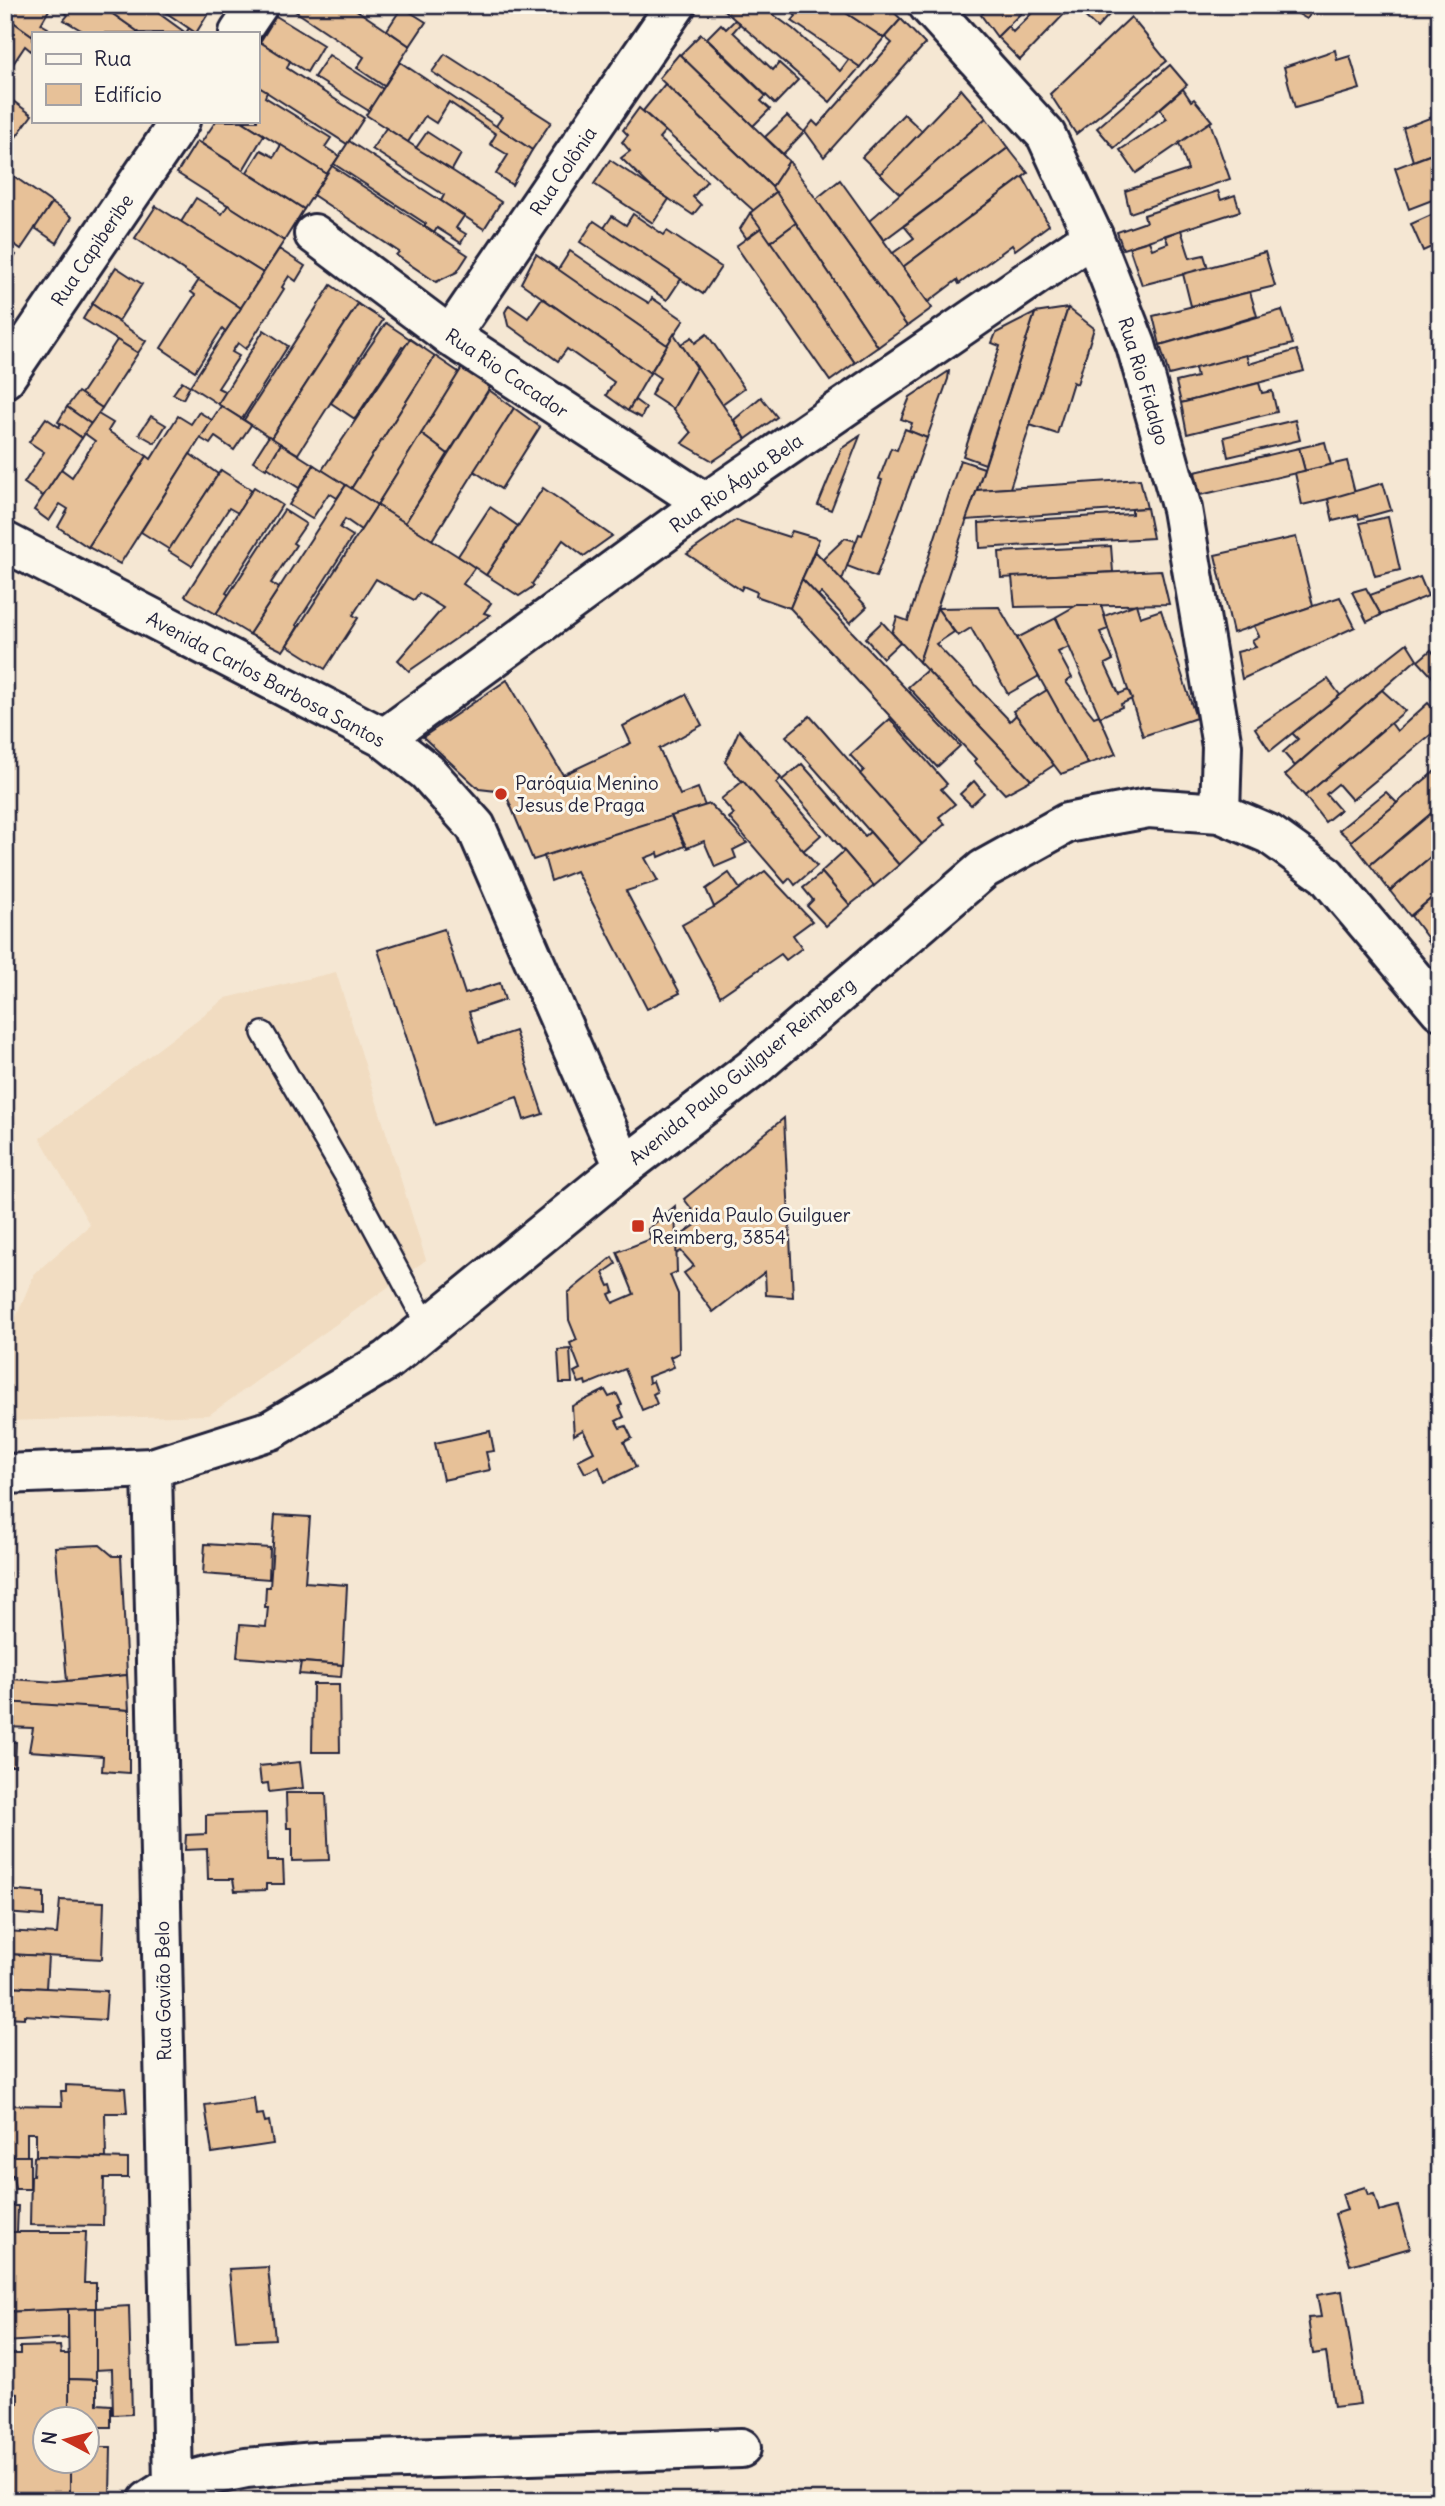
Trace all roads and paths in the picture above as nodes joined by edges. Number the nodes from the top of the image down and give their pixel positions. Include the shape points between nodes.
1 (258, 5) edge
2 (676, 5) edge
3 (928, 5) edge
4 (240, 32) edge
5 (179, 122) edge
6 (314, 234) dead end
7 (1093, 236) junction
8 (450, 336) junction
9 (5, 378) edge
10 (705, 503) junction
11 (5, 542) edge
12 (384, 738) junction
13 (1220, 813) junction
14 (1440, 1010) edge
15 (263, 1033) dead end
16 (624, 1167) junction
17 (428, 1327) junction
18 (152, 1468) junction
19 (5, 1474) edge
20 (741, 2448) dead end
21 (161, 2493) edge

1 - 4 street
2 - 8 street, Rua Colônia
3 - 7 street, Rua Rio Fidalgo via 1046,135
5 - 9 street, Rua Capiberibe
6 - 8 street, Rua Rio Cacador
7 - 10 street, Rua Rio Água Bela
7 - 13 street, Rua Rio Fidalgo via 1136,345 1182,509 1222,746
8 - 10 street, Rua Rio Cacador
10 - 12 street, Rua Rio Água Bela
11 - 12 street, Avenida Carlos Barbosa Santos
12 - 16 street, Avenida Carlos Barbosa Santos via 427,772 477,827
13 - 14 street, Avenida Paulo Guilguer Reimberg via 1269,834 1326,875
13 - 16 street, Avenida Paulo Guilguer Reimberg via 1148,808 1067,823 984,869 752,1068
15 - 17 lane
16 - 17 street, Avenida Paulo Guilguer Reimberg
17 - 18 street, Avenida Paulo Guilguer Reimberg via 388,1360 271,1430
18 - 19 street, Avenida Paulo Guilguer Reimberg
18 - 21 street, Rua Gavião Belo
20 - 21 street via 315,2462 246,2468

